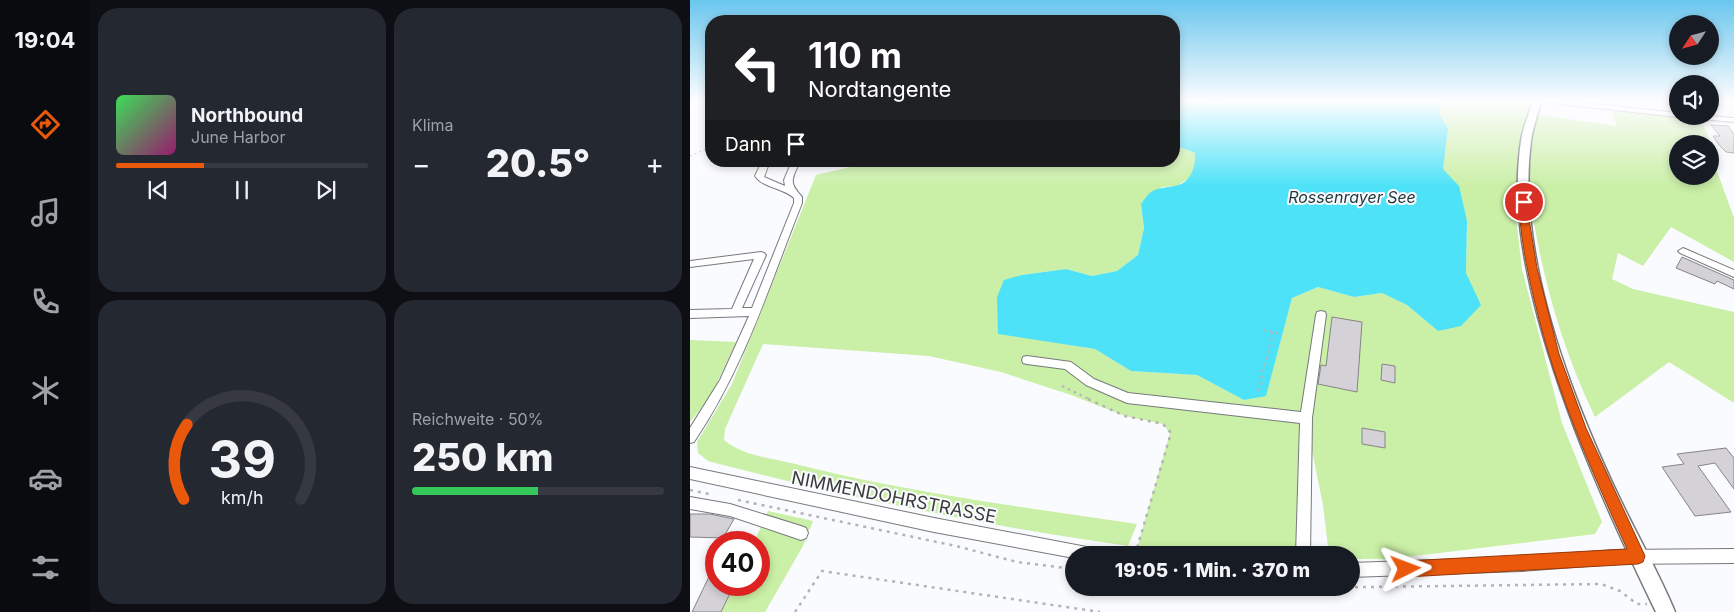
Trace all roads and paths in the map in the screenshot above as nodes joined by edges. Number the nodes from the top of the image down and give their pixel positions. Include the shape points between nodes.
1 (1529, 130) edge
2 (705, 150) edge
3 (690, 156) edge
4 (763, 167) edge
5 (793, 167) edge
6 (791, 191) junction
7 (1683, 251) dead end
8 (690, 264) edge
9 (1734, 274) edge
10 (755, 312) junction
11 (735, 313) junction
12 (690, 314) edge
13 (1321, 315) dead end
14 (1263, 330) dead end
15 (1273, 332) junction
16 (1282, 334) dead end
17 (1027, 360) dead end
18 (1062, 386) dead end
19 (1258, 391) dead end
20 (703, 417) junction
21 (1306, 418) junction
22 (690, 430) edge
23 (690, 438) edge
24 (690, 473) edge
25 (690, 490) edge
26 (716, 496) dead end
27 (735, 500) dead end
28 (690, 503) edge
29 (801, 533) dead end
30 (1138, 546) edge
31 (1303, 546) edge
32 (1065, 550) edge
33 (1638, 556) junction
34 (1734, 556) edge
35 (1065, 568) edge
36 (1360, 570) edge
37 (1360, 587) edge
38 (1664, 608) edge
39 (795, 612) edge
40 (1100, 612) edge

1 - 33 main road via 1524,166 1524,219 1553,354 1580,428
2 - 3 path
4 - 6 street via 759,176 761,179
5 - 6 street via 788,180
6 - 10 street via 798,197 798,203
7 - 9 street
8 - 11 street via 761,254
10 - 11 street
10 - 20 street via 720,392
11 - 12 street
13 - 21 street
14 - 15 path
15 - 16 path
15 - 19 path
17 - 21 street via 1067,365 1090,382 1127,398
18 - 30 path via 1125,416 1163,424 1170,433
20 - 22 street
20 - 23 street
21 - 31 street
24 - 32 street, NIMMENDOHRSTRASSE
25 - 26 path
27 - 35 path via 956,546 1017,562
28 - 29 street via 730,510
33 - 34 street
33 - 36 street
33 - 38 main road
37 - 38 path via 1601,584 1620,591 1637,604
39 - 40 path via 822,571

